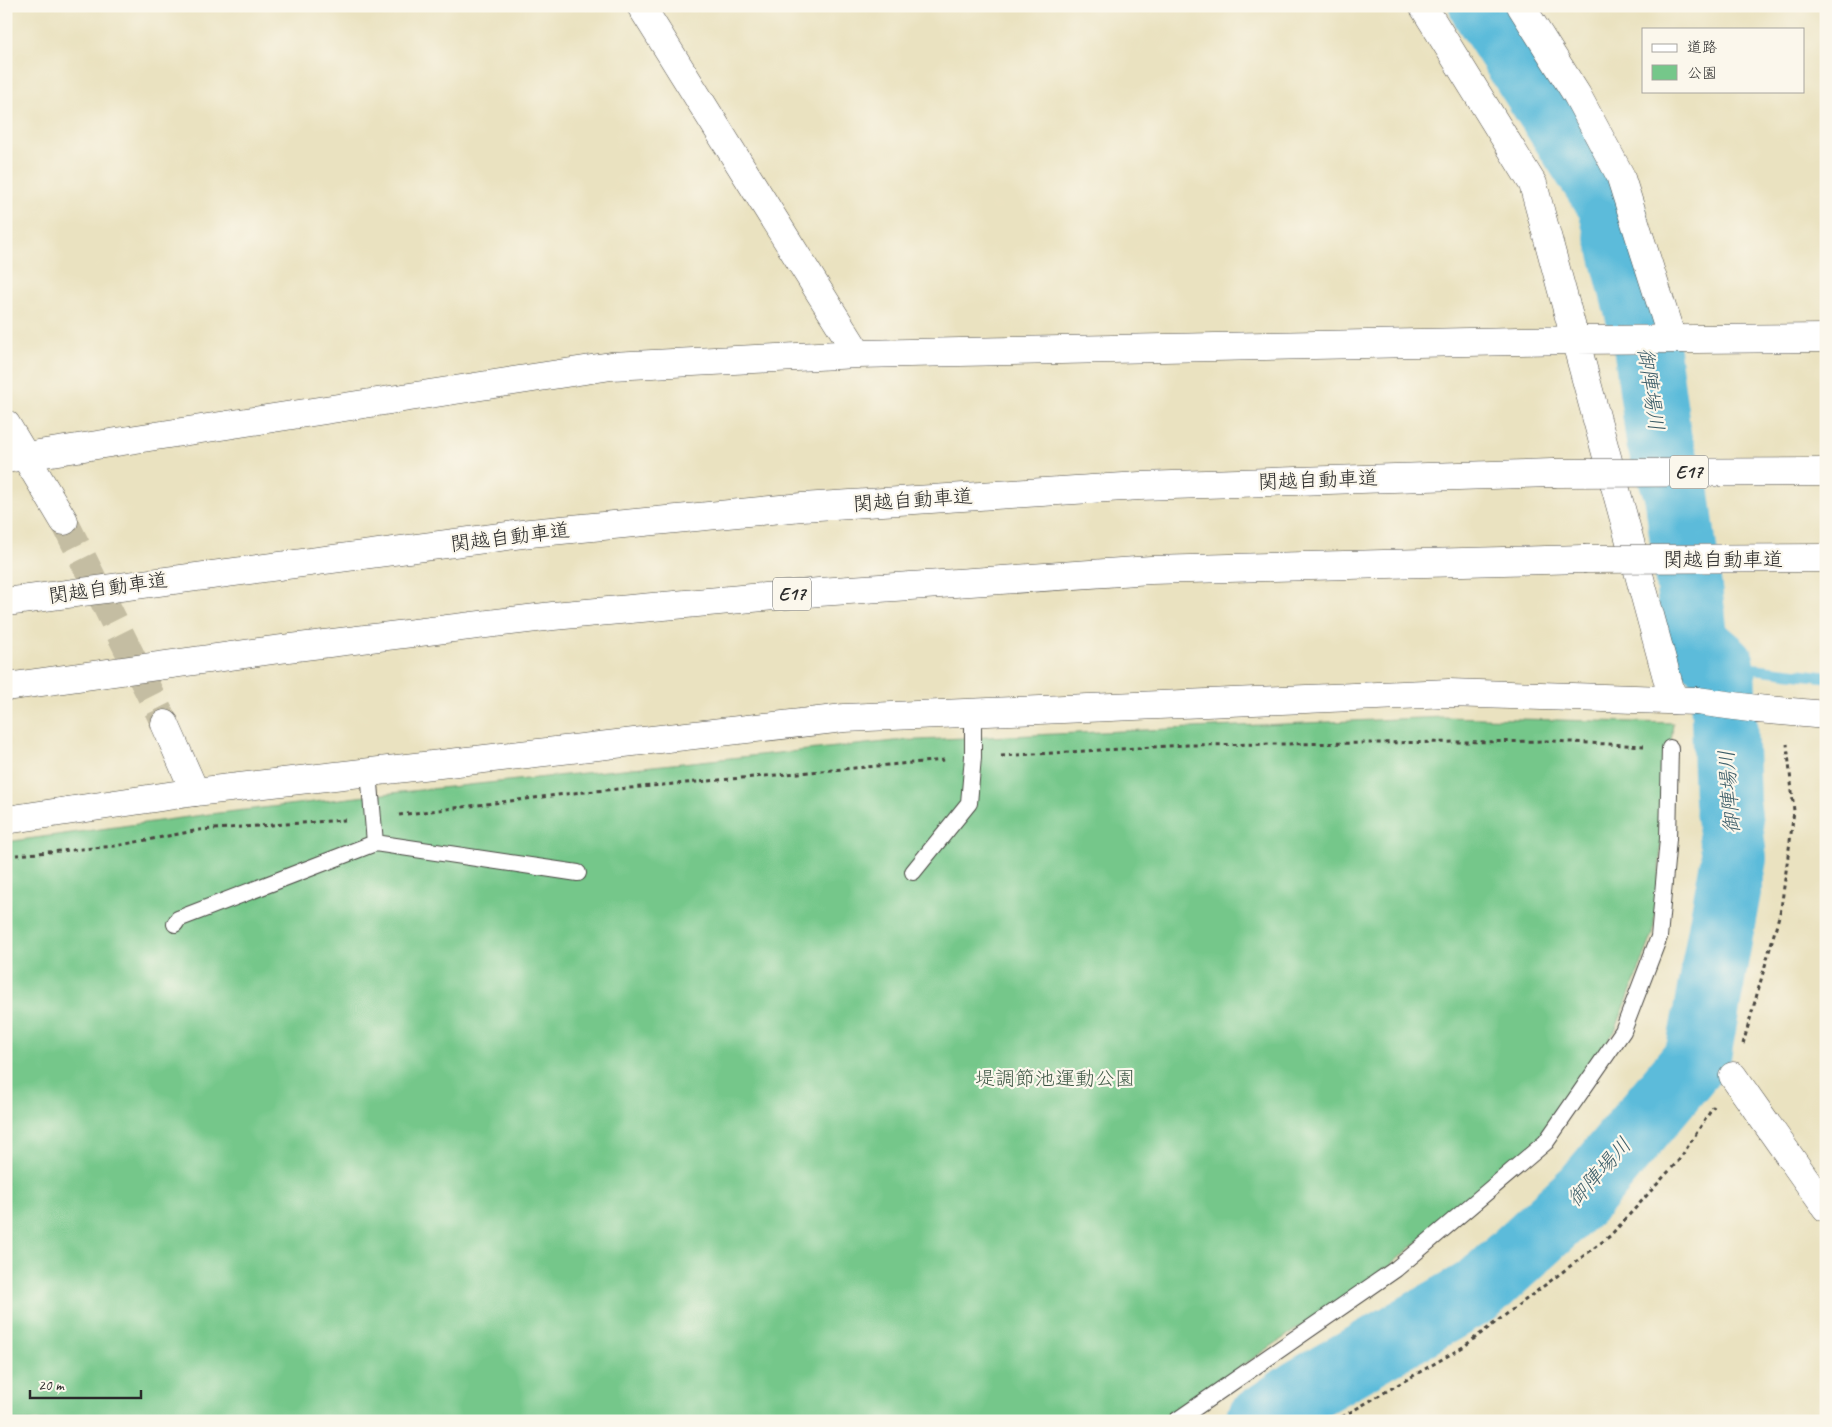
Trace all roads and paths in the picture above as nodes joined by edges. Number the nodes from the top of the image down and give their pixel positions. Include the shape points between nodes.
1 (641, 6) edge
2 (1423, 6) edge
3 (1521, 6) edge
4 (1826, 338) edge
5 (1672, 339) junction
6 (1575, 340) junction
7 (858, 354) junction
8 (6, 424) edge
9 (16, 458) edge
10 (1826, 472) edge
11 (64, 522) tunnel mouth
12 (1826, 558) edge
13 (6, 602) edge
14 (6, 687) edge
15 (1685, 701) junction
16 (973, 712) junction
17 (1784, 712) junction
18 (1826, 715) edge
19 (166, 724) tunnel mouth
20 (1670, 748) joint
21 (973, 757) junction
22 (369, 772) junction
23 (195, 792) junction
24 (374, 818) junction
25 (6, 820) edge
26 (376, 842) junction
27 (6, 856) edge
28 (913, 872) dead end
29 (578, 873) dead end
30 (175, 924) dead end
31 (1733, 1076) junction
32 (1826, 1208) edge
33 (1176, 1421) edge
34 (1335, 1421) edge

1 - 7 main road
2 - 6 main road via 1532,184
3 - 5 main road via 1577,95 1620,175
4 - 5 main road
5 - 6 main road
6 - 7 main road
6 - 15 main road
7 - 9 main road via 611,366
8 - 9 main road
9 - 11 main road
10 - 13 main road, 関越自動車道 / E17, bridge via 1553,473 1140,486 802,507 530,533
12 - 14 main road, 関越自動車道 / E17, bridge via 1583,559 1151,570 820,592 534,618
15 - 16 main road via 1449,693
15 - 17 main road
16 - 21 lane
16 - 22 main road via 844,718
17 - 18 main road
17 - 31 path via 1794,812 1786,870 1778,918
19 - 23 main road
20 - 21 path via 1552,741 1187,745
20 - 33 lane via 1668,839 1660,937 1623,1031 1546,1142 1396,1269
21 - 24 path via 573,794
21 - 28 lane via 969,803
22 - 23 main road
22 - 24 lane
23 - 25 main road
24 - 26 lane
24 - 27 path via 199,830 115,846
26 - 29 lane
26 - 30 lane via 178,919
31 - 32 main road
31 - 34 path via 1679,1160 1610,1236 1463,1347

